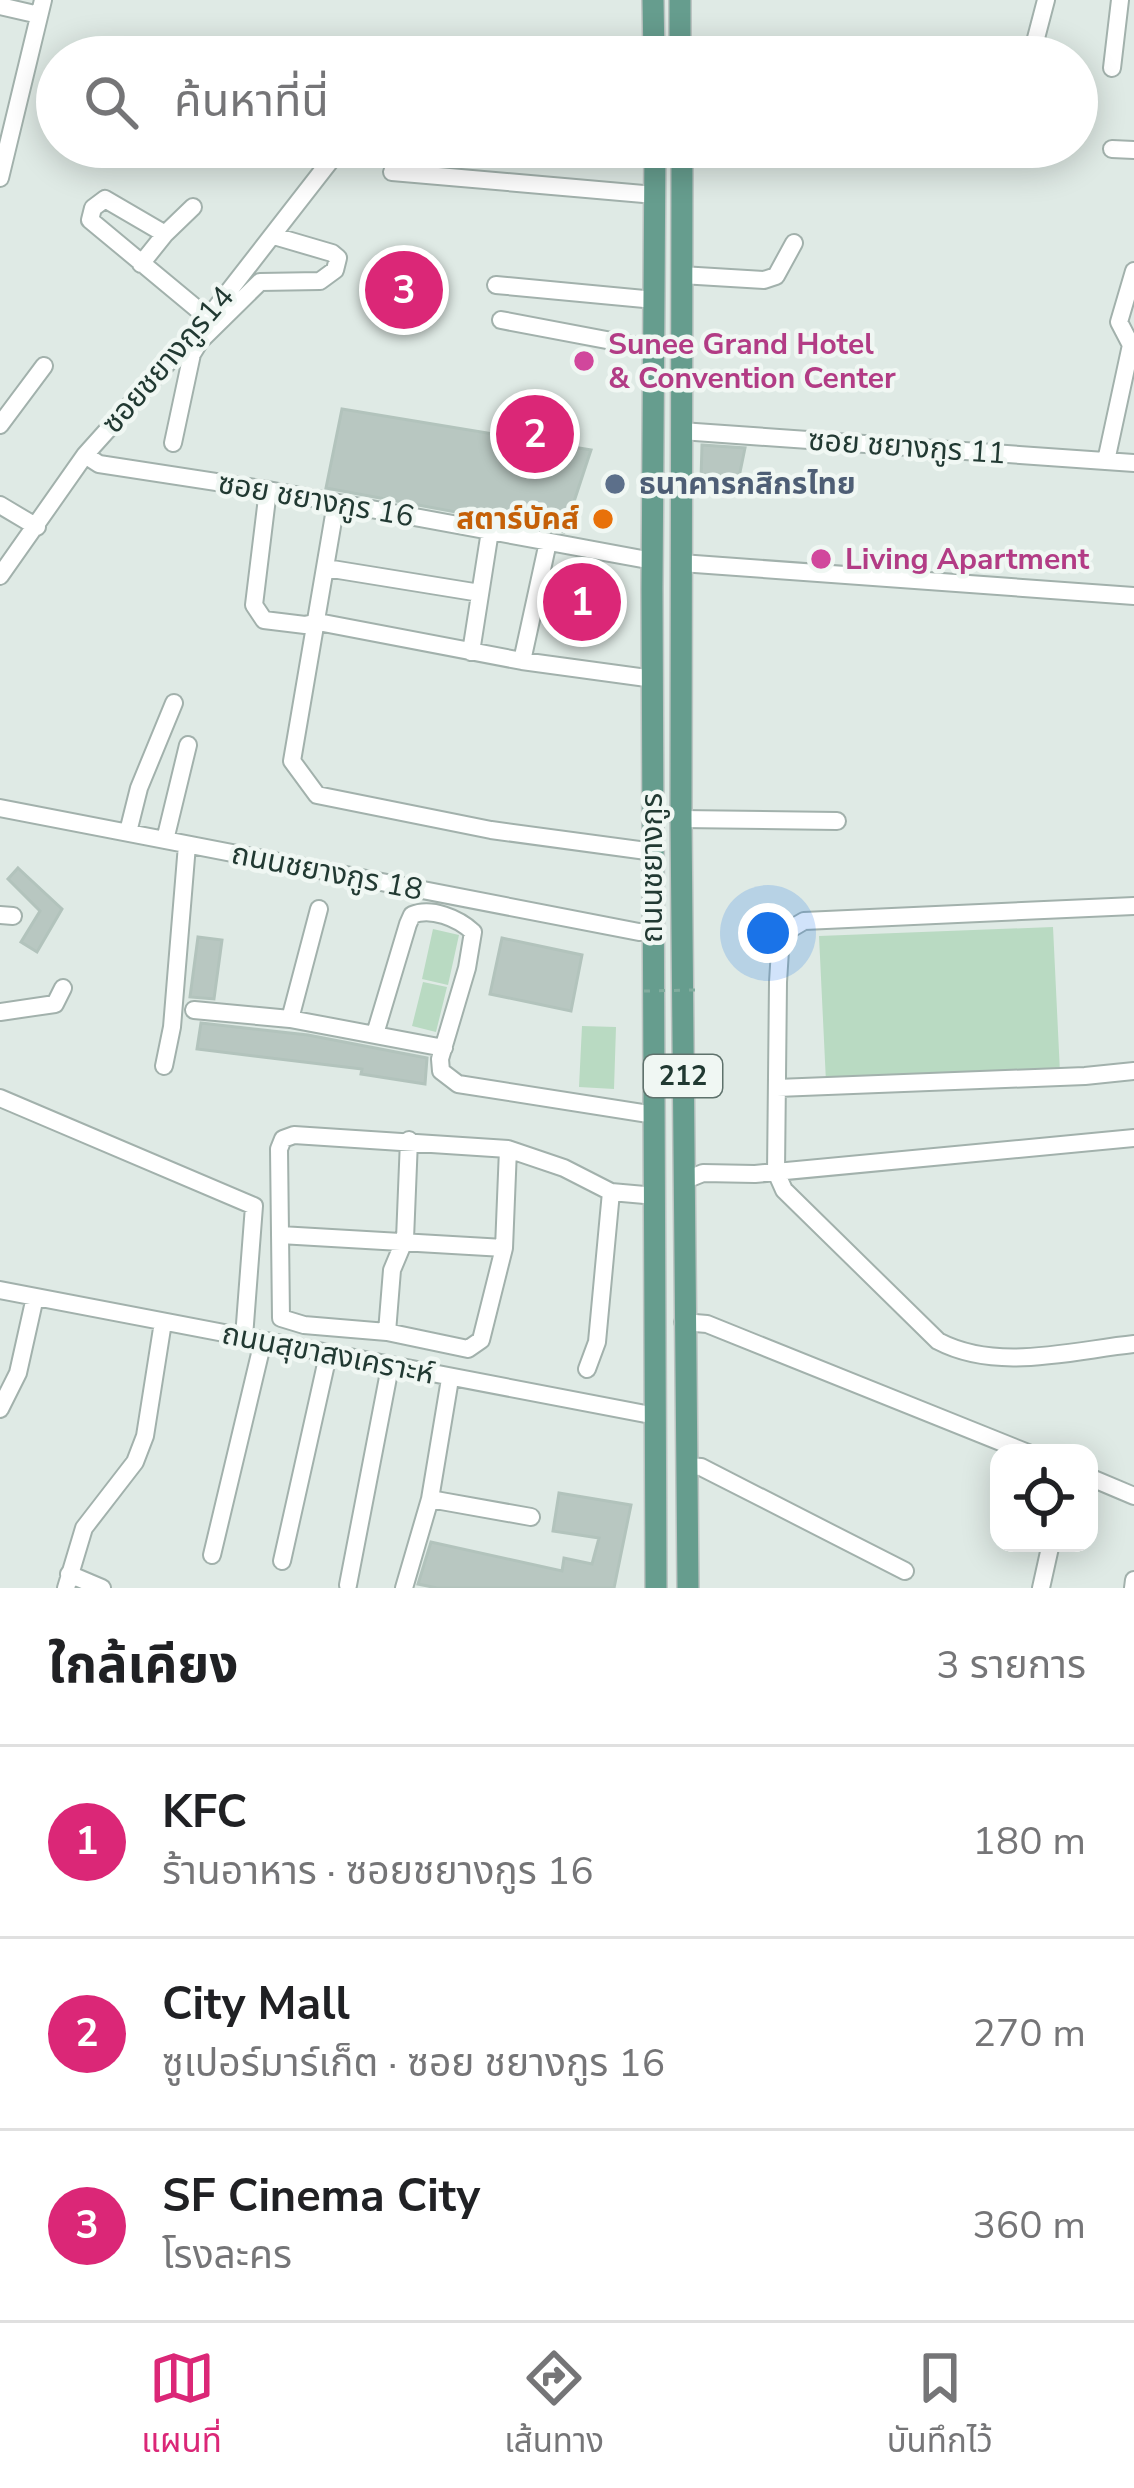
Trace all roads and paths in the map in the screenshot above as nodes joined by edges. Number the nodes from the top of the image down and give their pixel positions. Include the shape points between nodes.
1 (636, 0) edge
2 (653, 0) edge
3 (680, 0) edge
4 (1046, 0) edge
5 (1120, 0) edge
6 (0, 6) edge
7 (41, 8) edge
8 (654, 36) edge
9 (680, 36) edge
10 (1037, 36) edge
11 (1112, 68) dead end
12 (3, 148) edge
13 (1112, 149) dead end
14 (1134, 150) edge
15 (325, 168) edge
16 (655, 168) edge
17 (682, 168) edge
18 (392, 172) dead end
19 (0, 178) edge
20 (655, 195) junction
21 (193, 207) dead end
22 (165, 234) junction
23 (274, 236) junction
24 (794, 243) dead end
25 (141, 264) junction
26 (1134, 271) edge
27 (681, 275) junction
28 (496, 285) dead end
29 (655, 300) junction
30 (208, 317) junction
31 (500, 320) dead end
32 (654, 350) junction
33 (44, 366) dead end
34 (0, 425) edge
35 (680, 431) junction
36 (172, 443) dead end
37 (86, 454) junction
38 (1106, 461) junction
39 (1134, 463) edge
40 (268, 490) junction
41 (336, 503) junction
42 (0, 505) edge
43 (38, 526) junction
44 (490, 531) junction
45 (548, 542) junction
46 (653, 561) junction
47 (681, 563) junction
48 (326, 568) junction
49 (0, 576) edge
50 (480, 593) junction
51 (1134, 596) edge
52 (319, 622) junction
53 (471, 652) junction
54 (522, 661) junction
55 (654, 679) junction
56 (174, 703) dead end
57 (188, 746) dead end
58 (0, 808) edge
59 (681, 819) junction
60 (837, 821) dead end
61 (128, 832) junction
62 (165, 840) junction
63 (187, 845) junction
64 (655, 852) junction
65 (1134, 906) edge
66 (319, 909) dead end
67 (655, 931) junction
68 (63, 988) dead end
69 (644, 991) dead end
70 (694, 991) dead end
71 (194, 1010) dead end
72 (0, 1012) edge
73 (290, 1019) junction
74 (375, 1034) junction
75 (444, 1048) junction
76 (164, 1066) dead end
77 (1134, 1071) edge
78 (777, 1088) junction
79 (1, 1101) edge
80 (655, 1115) junction
81 (1134, 1138) edge
82 (409, 1140) junction
83 (508, 1148) junction
84 (776, 1172) junction
85 (683, 1181) junction
86 (656, 1189) junction
87 (611, 1192) junction
88 (280, 1235) junction
89 (405, 1239) junction
90 (504, 1248) junction
91 (1, 1295) edge
92 (35, 1297) junction
93 (163, 1322) junction
94 (683, 1322) junction
95 (387, 1332) junction
96 (244, 1337) junction
97 (263, 1341) junction
98 (1134, 1344) edge
99 (328, 1354) junction
100 (390, 1367) junction
101 (587, 1369) dead end
102 (450, 1379) junction
103 (0, 1409) edge
104 (656, 1416) junction
105 (1006, 1444) edge
106 (688, 1466) junction
107 (1098, 1482) edge
108 (1134, 1496) edge
109 (430, 1499) junction
110 (531, 1517) dead end
111 (1049, 1552) edge
112 (212, 1555) dead end
113 (282, 1562) dead end
114 (905, 1571) dead end
115 (68, 1581) edge
116 (348, 1585) edge
117 (102, 1588) edge
118 (404, 1588) edge
119 (656, 1588) edge
120 (688, 1588) edge
121 (1041, 1588) edge

1 - 2 street
2 - 8 main road
3 - 9 main road
4 - 10 street
5 - 11 street
6 - 7 street
7 - 12 street
12 - 19 street
13 - 14 street
15 - 23 street, ซอยชยางกูร14
16 - 20 main road, ถนนชยางกูร / 212
17 - 27 main road, ถนนชยางกูร / 212
18 - 20 street
20 - 29 main road, ถนนชยางกูร / 212
21 - 22 street
22 - 25 street
22 - 25 street via 110,200 98,202 90,220
23 - 30 street, ซอยชยางกูร14
23 - 36 street via 332,253 335,270 320,281 260,282 200,341
24 - 27 street via 776,276 764,280
25 - 30 street
26 - 38 street via 1119,322 1132,344
27 - 35 main road, ถนนชยางกูร / 212
28 - 29 street
29 - 32 main road, ถนนชยางกูร / 212
30 - 37 street, ซอยชยางกูร14
31 - 32 street
32 - 46 main road, ถนนชยางกูร / 212
33 - 34 street
35 - 38 street, ซอย ชยางกูร 11
35 - 47 main road, ถนนชยางกูร / 212
37 - 40 street, ซอย ชยางกูร 16 via 99,464
37 - 43 street, ซอยชยางกูร14
38 - 39 street, ซอย ชยางกูร 11
40 - 41 street, ซอย ชยางกูร 16
40 - 52 street via 254,605 264,620
41 - 44 street, ซอย ชยางกูร 16
41 - 48 street
42 - 43 street
43 - 49 street, ซอยชยางกูร14
44 - 45 street, ซอย ชยางกูร 16
44 - 50 street
45 - 46 street, ซอย ชยางกูร 16
45 - 54 street
46 - 47 main road
46 - 55 main road, ถนนชยางกูร / 212
47 - 51 street
47 - 59 main road, ถนนชยางกูร / 212
48 - 50 street
48 - 52 street
50 - 53 street
52 - 53 street
52 - 64 street via 292,760 317,795
53 - 54 street
54 - 55 street
55 - 64 main road, ถนนชยางกูร / 212
56 - 61 street
57 - 62 street
58 - 61 street, ถนนชยางกูร 18
59 - 60 street
59 - 85 main road, ถนนชยางกูร / 212
61 - 62 street, ถนนชยางกูร 18
62 - 63 street, ถนนชยางกูร 18
63 - 67 street, ถนนชยางกูร 18
63 - 76 street
64 - 67 main road, ถนนชยางกูร / 212
65 - 78 street via 804,921 787,931 780,950
66 - 73 street
67 - 80 main road, ถนนชยางกูร / 212
68 - 72 street via 48,1007
69 - 70 path, bridge
71 - 73 street
73 - 74 street
74 - 75 street
74 - 75 street via 412,916 428,911 472,932
75 - 80 street via 441,1070 458,1084
77 - 78 street
78 - 84 street
79 - 96 street via 254,1206
80 - 86 main road, ถนนชยางกูร / 212
81 - 84 street
82 - 83 street
82 - 88 street via 283,1139
82 - 89 street
83 - 87 street
83 - 90 street
84 - 85 street
84 - 98 street via 784,1190 869,1274 962,1354 992,1360
85 - 86 main road
85 - 94 main road, ถนนชยางกูร / 212
86 - 87 street
86 - 104 main road, ถนนชยางกูร / 212
87 - 101 street via 597,1342
88 - 89 street
88 - 95 street via 281,1318
89 - 90 street
89 - 95 street via 392,1270
90 - 95 street via 476,1346
91 - 92 street, ถนนสุขาสงเคราะห์
92 - 93 street, ถนนสุขาสงเคราะห์
92 - 103 street via 18,1373
93 - 96 street, ถนนสุขาสงเคราะห์
93 - 115 street via 145,1436 135,1462 84,1528
94 - 105 street via 707,1324
94 - 106 main road, ถนนชยางกูร / 212
96 - 97 street, ถนนสุขาสงเคราะห์
97 - 99 street, ถนนสุขาสงเคราะห์
97 - 112 street
99 - 100 street, ถนนสุขาสงเคราะห์
99 - 113 street
100 - 102 street, ถนนสุขาสงเคราะห์
100 - 116 street
102 - 104 street, ถนนสุขาสงเคราะห์
102 - 109 street
104 - 119 main road, ถนนชยางกูร / 212
106 - 114 street
106 - 120 main road, ถนนชยางกูร / 212
107 - 108 street
109 - 110 street
109 - 118 street
111 - 121 street
115 - 117 street

